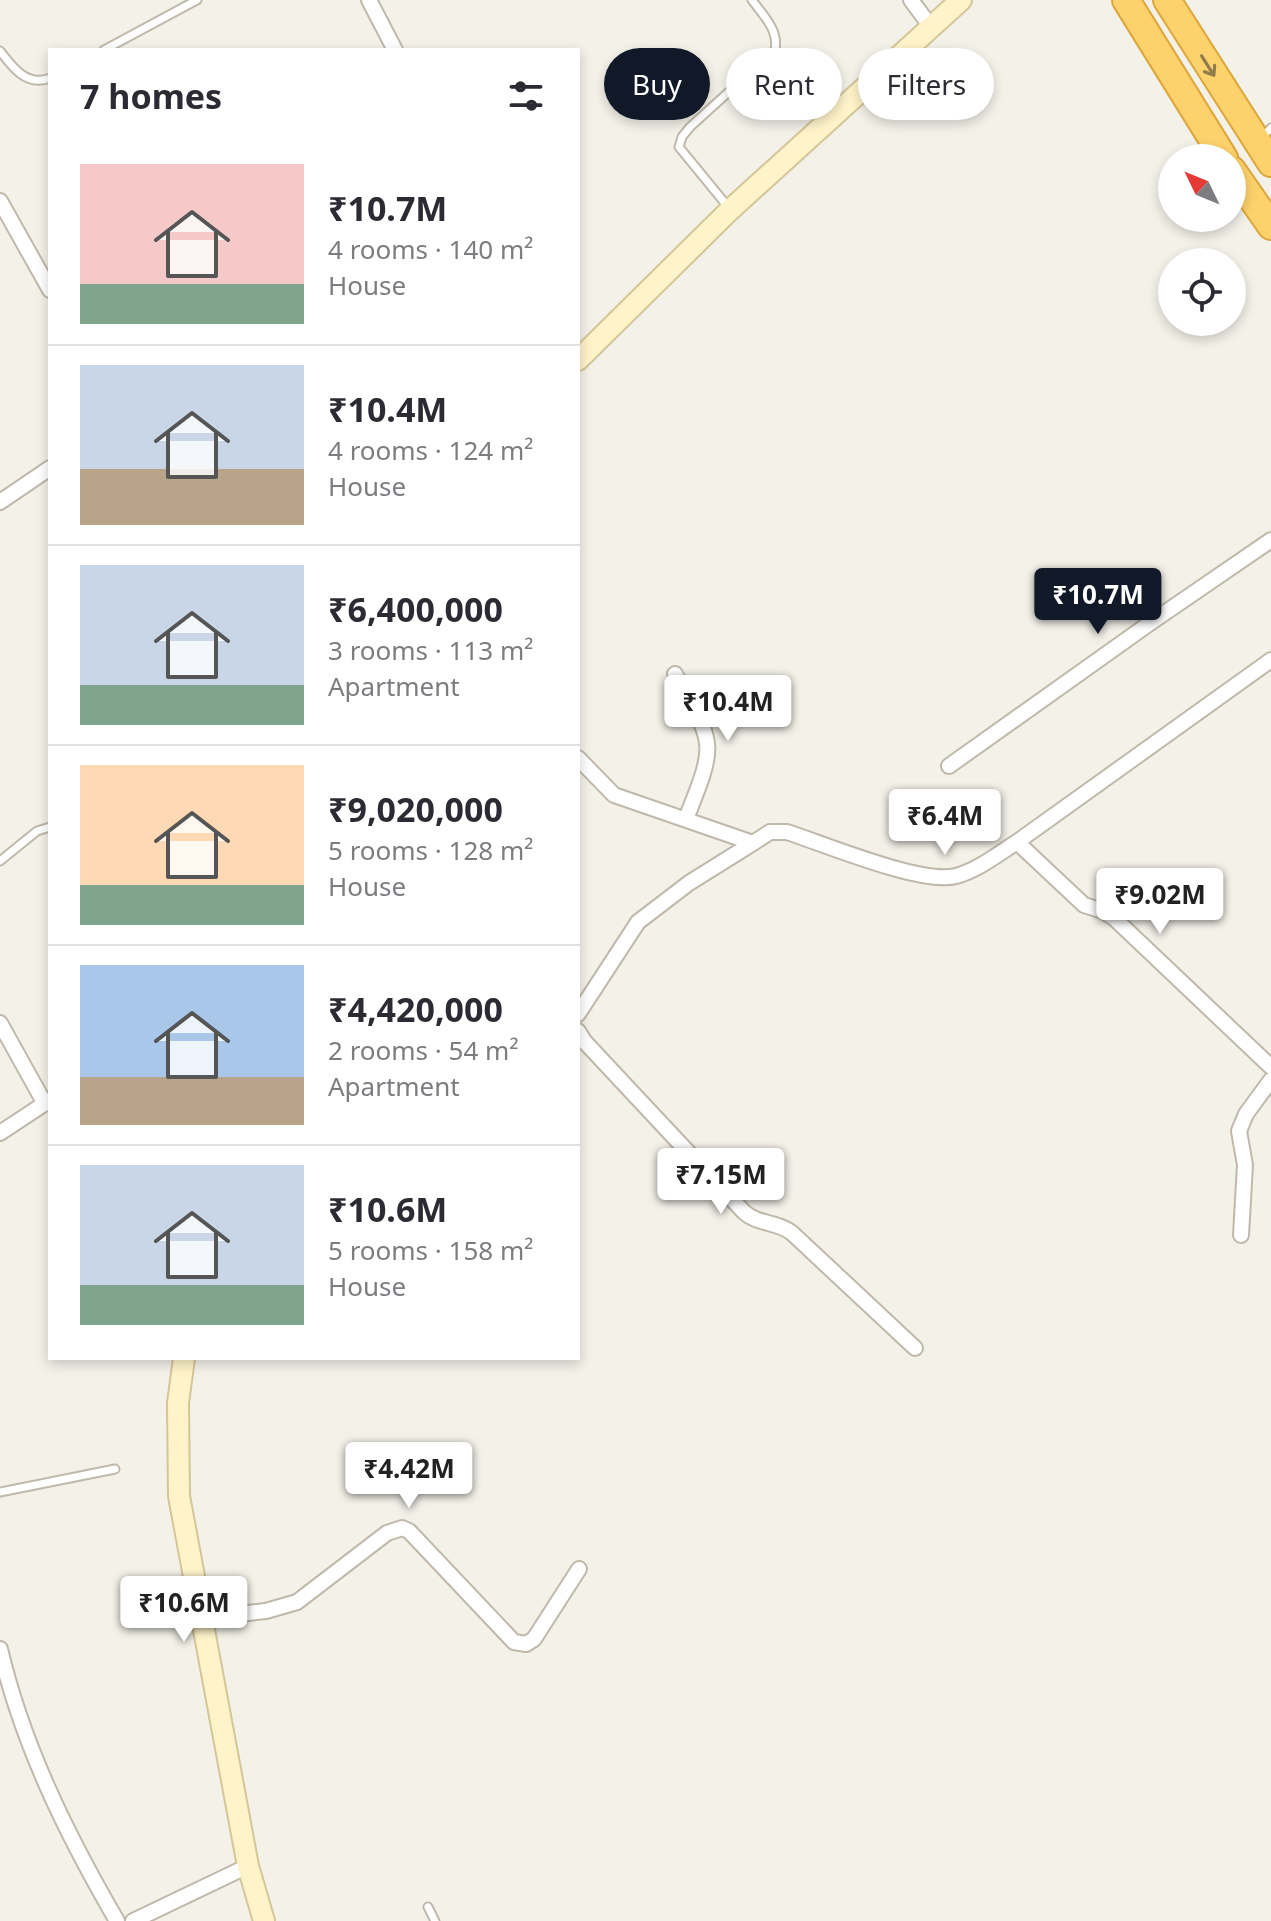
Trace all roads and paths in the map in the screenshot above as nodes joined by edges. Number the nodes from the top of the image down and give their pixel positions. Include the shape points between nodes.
1 (197, 0) edge
2 (369, 0) edge
3 (752, 0) edge
4 (911, 0) edge
5 (961, 0) edge
6 (1126, 0) edge
7 (1167, 0) edge
8 (931, 27) junction
9 (108, 48) edge
10 (394, 48) edge
11 (0, 51) edge
12 (48, 79) edge
13 (1215, 144) edge
14 (1266, 144) edge
15 (1246, 190) edge
16 (730, 210) junction
17 (3, 212) edge
18 (1271, 226) edge
19 (48, 287) edge
20 (580, 358) edge
21 (48, 469) edge
22 (1, 503) edge
23 (1271, 540) edge
24 (1271, 660) edge
25 (675, 674) dead end
26 (580, 760) edge
27 (949, 766) dead end
28 (686, 819) junction
29 (48, 828) edge
30 (1017, 842) junction
31 (753, 843) junction
32 (0, 861) edge
33 (580, 1011) edge
34 (0, 1023) edge
35 (580, 1034) edge
36 (1271, 1067) edge
37 (1271, 1080) edge
38 (48, 1102) edge
39 (0, 1133) edge
40 (1241, 1235) dead end
41 (915, 1348) dead end
42 (184, 1360) edge
43 (115, 1469) dead end
44 (0, 1492) edge
45 (579, 1569) dead end
46 (202, 1618) junction
47 (0, 1649) edge
48 (248, 1866) junction
49 (428, 1907) dead end
50 (117, 1921) edge
51 (133, 1921) edge
52 (264, 1921) edge
53 (435, 1921) edge

1 - 9 lane
2 - 10 street
3 - 16 lane via 773,29 775,50 690,127 679,147
4 - 8 street
5 - 8 street
6 - 13 highway
7 -> 14 highway
8 - 16 street
11 - 12 lane via 26,79
15 - 18 highway
16 - 20 street
17 - 19 street
21 - 22 street
23 - 27 street
24 - 30 street
25 - 28 street via 709,740 706,767
26 - 28 street via 614,795
28 - 31 street
29 - 32 lane
30 - 31 street via 955,876 911,872 787,832 770,832
30 - 36 street via 1084,905 1114,918
31 - 33 street via 638,922
34 - 38 street
35 - 41 street via 750,1218 792,1233
37 - 40 street via 1239,1131 1245,1165
38 - 39 street
42 - 46 street via 178,1403 179,1496
43 - 44 lane
45 - 46 street via 526,1644 514,1642 402,1528 387,1533 297,1602
46 - 48 street
47 - 50 street via 36,1762
48 - 51 street
48 - 52 street
49 - 53 lane

